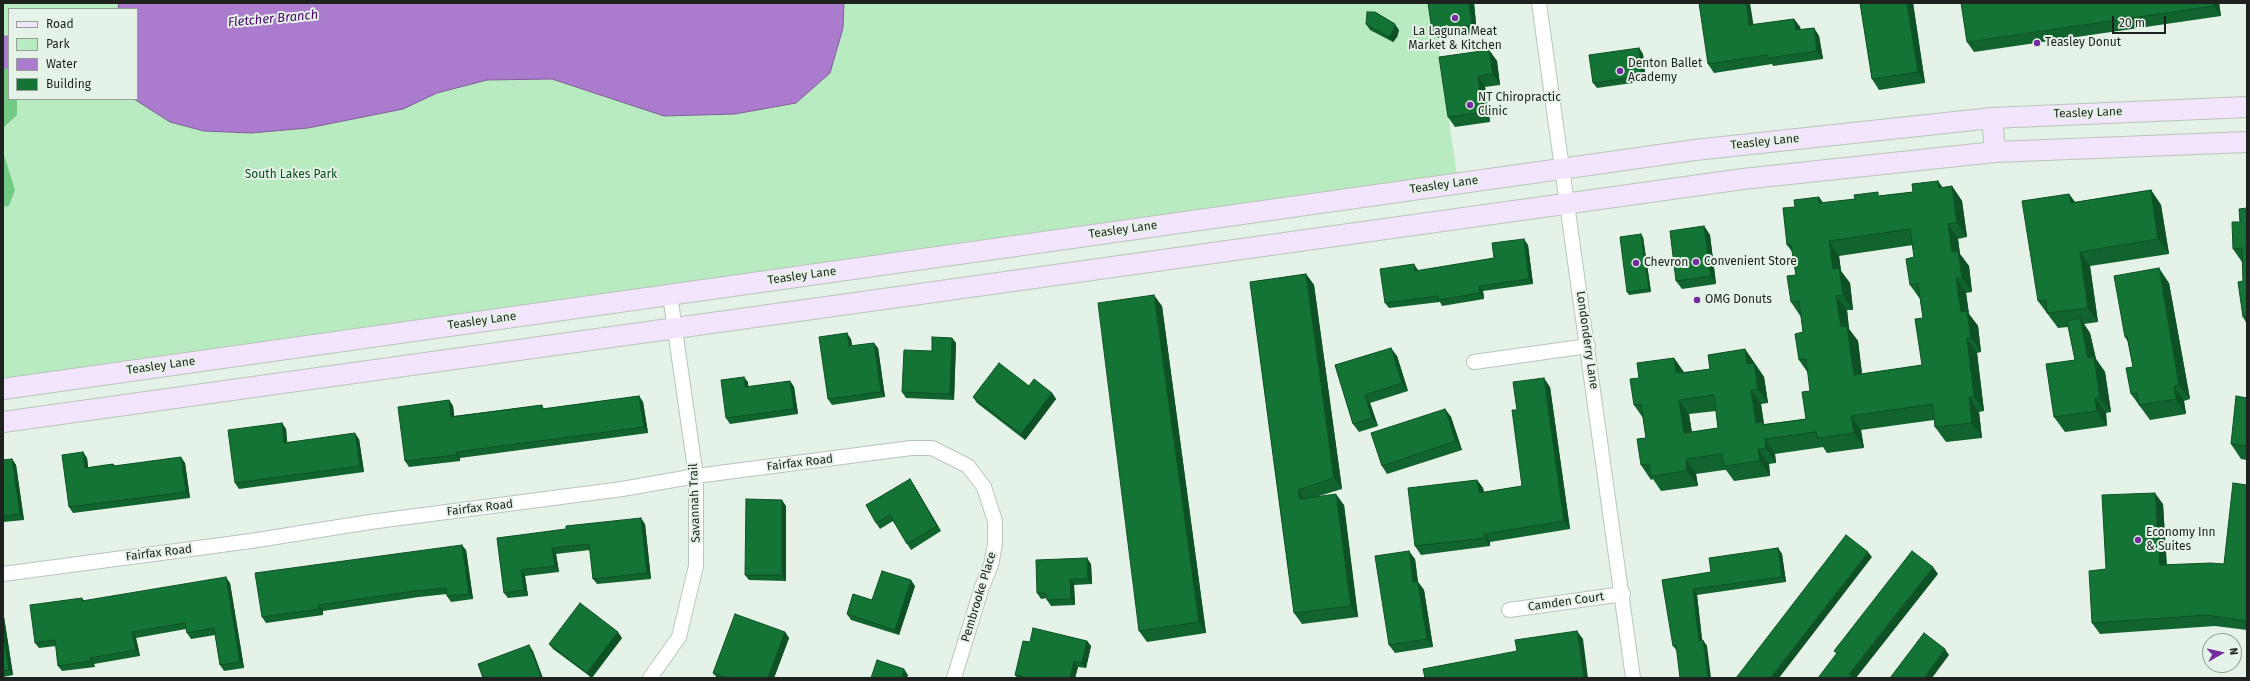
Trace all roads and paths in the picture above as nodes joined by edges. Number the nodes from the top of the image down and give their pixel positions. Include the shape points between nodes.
1 (1539, 3) edge
2 (2247, 107) edge
3 (1992, 118) junction
4 (2247, 142) edge
5 (1995, 152) junction
6 (1562, 169) junction
7 (1567, 202) junction
8 (670, 294) junction
9 (675, 327) junction
10 (1588, 346) junction
11 (1474, 362) dead end
12 (3, 388) edge
13 (3, 422) edge
14 (955, 458) joint
15 (696, 476) junction
16 (3, 574) edge
17 (1623, 594) junction
18 (1509, 610) dead end
19 (650, 678) edge
20 (954, 678) edge
21 (1633, 678) edge

1 - 6 street, Londonderry Lane
2 - 3 main road, Teasley Lane
3 - 5 main road
3 - 6 main road, Teasley Lane via 1695,150
4 - 5 main road
5 - 7 main road via 1743,179
6 - 7 street, Londonderry Lane
6 - 8 main road, Teasley Lane
7 - 9 main road
7 - 10 street, Londonderry Lane
8 - 9 street, Savannah Trail
8 - 12 main road, Teasley Lane
9 - 13 main road
9 - 15 street, Savannah Trail
10 - 11 street
10 - 17 street, Londonderry Lane
14 - 15 street, Fairfax Road via 932,448 911,448
14 - 20 street, Pembrooke Place via 968,466 984,487 994,521 995,544 991,565
15 - 16 street, Fairfax Road via 622,489
15 - 19 street, Savannah Trail via 696,566 679,637
17 - 18 street, Camden Court
17 - 21 street, Londonderry Lane

